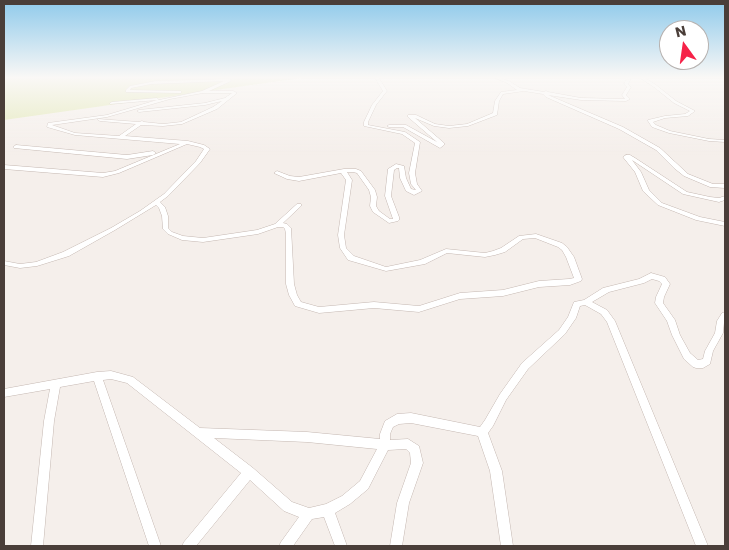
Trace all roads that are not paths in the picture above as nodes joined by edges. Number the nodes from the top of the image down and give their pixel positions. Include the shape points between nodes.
1 (150, 104) edge
2 (206, 104) edge
3 (220, 104) edge
4 (375, 104) edge
5 (497, 104) edge
6 (565, 104) edge
7 (678, 104) edge
8 (112, 115) junction
9 (88, 119) junction
10 (142, 122) junction
11 (369, 128) junction
12 (120, 137) junction
13 (725, 141) edge
14 (188, 143) junction
15 (178, 146) junction
16 (16, 147) dead end
17 (4, 167) edge
18 (344, 171) junction
19 (277, 173) dead end
20 (725, 186) edge
21 (725, 198) edge
22 (157, 202) junction
23 (299, 205) dead end
24 (725, 224) edge
25 (277, 225) junction
26 (4, 263) edge
27 (586, 302) junction
28 (725, 315) edge
29 (97, 376) junction
30 (56, 385) junction
31 (4, 393) edge
32 (198, 432) junction
33 (482, 432) junction
34 (385, 445) junction
35 (250, 472) junction
36 (328, 510) junction
37 (309, 514) junction
38 (36, 546) edge
39 (155, 546) edge
40 (188, 546) edge
41 (285, 546) edge
42 (342, 546) edge
43 (396, 546) edge
44 (507, 546) edge
45 (702, 546) edge

1 - 8 street
2 - 8 street
3 - 10 street via 209,112 182,123
4 - 11 street via 366,122
5 - 11 street via 495,114 468,125 434,125 410,116 442,144 440,146 404,126
6 - 20 street via 641,139 658,149 686,175 712,186
7 - 13 street via 693,111 650,121 669,132
8 - 9 street
9 - 10 street
9 - 12 street via 56,122 48,126 76,134
10 - 12 street
11 - 18 street via 390,129 418,143 412,173 419,191 408,190 402,167 391,169 388,196 396,220 389,221 376,212 372,190 359,172
12 - 14 street
14 - 15 street
14 - 22 street via 205,146 206,153
15 - 16 street via 127,157
15 - 17 street via 103,175
18 - 19 street via 299,179
18 - 25 street via 349,180 341,235 343,248 351,258 386,269 422,262 446,250 485,255 495,253 521,237 536,236 566,249 578,279 460,296 419,309 374,305 319,310 298,304 293,294 288,228
21 - 24 street via 710,199 685,193 626,157 638,172 646,191 660,204 698,219
22 - 25 street via 165,216 165,228 182,238 203,240
22 - 26 street via 66,254 37,264 20,266
23 - 25 street
27 - 28 street via 606,290 651,276 662,279 666,289 659,303 671,320 687,356 696,364 707,361
27 - 33 street via 577,304 562,332 525,366
27 - 45 street via 604,312 611,321
29 - 30 street
29 - 32 street via 111,375 130,380
29 - 39 street
30 - 31 street
30 - 38 street via 49,421
32 - 34 street
32 - 35 street
33 - 34 street via 410,418 396,419 389,424
33 - 44 street via 496,471
34 - 36 street via 364,485
34 - 43 street via 408,444 416,450 417,463 403,503
35 - 37 street via 288,507
35 - 40 street
36 - 37 street
36 - 42 street
37 - 41 street

